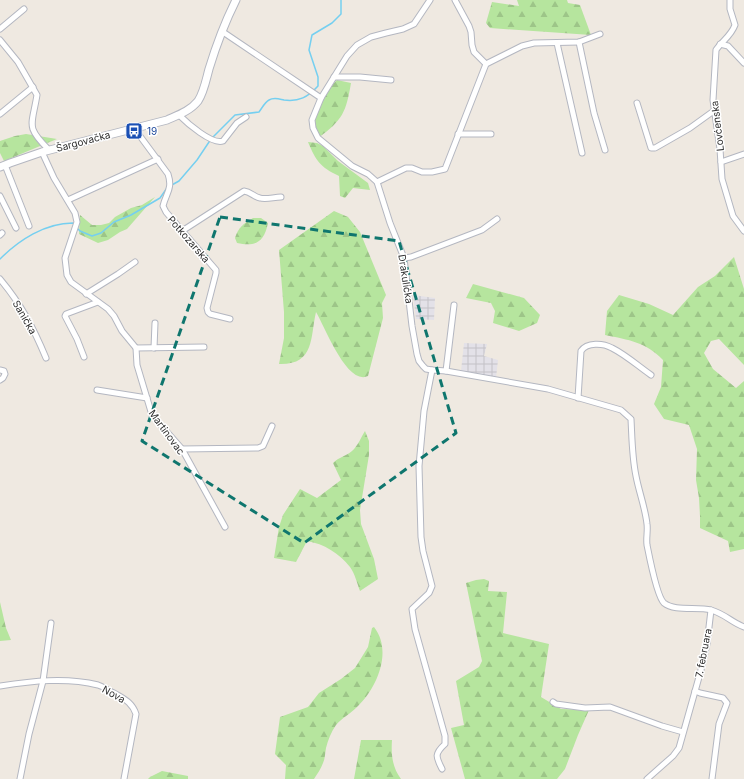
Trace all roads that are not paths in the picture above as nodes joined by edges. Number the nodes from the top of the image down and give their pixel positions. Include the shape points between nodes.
1 (236, 0) edge
2 (430, 0) edge
3 (455, 0) edge
4 (730, 0) edge
5 (24, 9) dead end
6 (0, 29) edge
7 (223, 32) junction
8 (600, 34) dead end
9 (0, 40) edge
10 (579, 42) junction
11 (557, 43) junction
12 (720, 44) junction
13 (744, 63) edge
14 (486, 64) junction
15 (334, 77) junction
16 (390, 80) dead end
17 (33, 87) junction
18 (321, 98) junction
19 (637, 103) dead end
20 (715, 110) junction
21 (0, 114) edge
22 (179, 115) junction
23 (246, 118) dead end
24 (134, 128) junction
25 (458, 134) junction
26 (491, 134) dead end
27 (605, 150) dead end
28 (46, 151) junction
29 (582, 153) dead end
30 (744, 154) edge
31 (158, 159) junction
32 (721, 162) junction
33 (2, 166) edge
34 (377, 182) junction
35 (0, 196) edge
36 (281, 197) dead end
37 (68, 200) junction
38 (497, 219) dead end
39 (29, 226) dead end
40 (16, 228) dead end
41 (182, 231) junction
42 (744, 231) edge
43 (404, 258) junction
44 (135, 262) dead end
45 (0, 279) edge
46 (86, 294) junction
47 (98, 302) junction
48 (454, 305) dead end
49 (230, 319) dead end
50 (155, 323) dead end
51 (204, 347) dead end
52 (136, 348) junction
53 (154, 348) junction
54 (84, 357) dead end
55 (46, 358) dead end
56 (0, 370) edge
57 (432, 370) junction
58 (446, 371) junction
59 (651, 375) dead end
60 (0, 380) edge
61 (97, 390) dead end
62 (146, 398) junction
63 (578, 398) junction
64 (272, 426) dead end
65 (182, 449) junction
66 (225, 527) dead end
67 (711, 610) junction
68 (51, 623) dead end
69 (744, 627) edge
70 (43, 681) junction
71 (0, 686) edge
72 (695, 691) junction
73 (553, 702) dead end
74 (683, 732) junction
75 (442, 769) dead end
76 (20, 779) edge
77 (124, 779) edge
78 (647, 779) edge
79 (712, 779) edge

1 - 7 street, Šargovačka
2 - 15 street via 414,24 371,37 357,45
3 - 14 street via 469,26 474,52
4 - 12 street, Lovćenska via 735,25 729,36
5 - 6 street
7 - 18 street
7 - 22 street, Šargovačka via 198,101
8 - 10 street
9 - 17 street via 18,62
10 - 11 street
10 - 27 street via 594,113
11 - 14 street via 522,46
11 - 29 street
12 - 13 street via 728,46
12 - 20 street, Lovćenska via 716,50 713,100
14 - 25 street
15 - 16 street via 360,76
15 - 18 street
17 - 21 street
17 - 28 street via 37,95 32,130
18 - 34 street via 312,120 318,138 352,166
19 - 20 street via 651,148 690,128
20 - 32 street, Lovćenska
22 - 23 street via 191,126 221,142 237,123
22 - 24 street, Šargovačka
24 - 28 street, Šargovačka
24 - 31 street, Potkozarska
25 - 26 street
25 - 34 street via 445,169 422,172 406,168
28 - 33 street, Šargovačka
28 - 37 street via 54,178
30 - 32 street
31 - 37 street
31 - 41 street, Potkozarska via 170,182 163,206
32 - 42 street, Lovćenska via 722,179 729,206
33 - 39 street
34 - 43 street, Drakulićka
35 - 40 street
36 - 41 street via 263,199 244,191
37 - 46 street via 76,213 77,222 67,250 65,269 71,282
38 - 43 street via 482,230
41 - 49 street, Potkozarska via 216,270 208,312
43 - 57 street, Drakulićka via 417,354 426,370
44 - 46 street
45 - 55 street, Sanička via 22,308
46 - 47 street
47 - 52 street via 114,316
47 - 54 street via 65,316
48 - 58 street
50 - 53 street
51 - 53 street
52 - 53 street
52 - 62 street, Martinovac via 137,366
56 - 60 street via 5,374
57 - 58 street
57 - 75 street via 424,411 419,466 421,536 432,586 429,594 412,609 415,629 445,736 445,744 437,751 436,757
58 - 63 street via 548,389
59 - 63 street via 611,347 592,344 585,346 581,351
61 - 62 street
62 - 65 street, Martinovac via 152,415
63 - 67 street via 621,410 631,419 636,476 648,528 647,543 658,593 663,602 671,607 703,607
64 - 65 street via 263,446 258,448
65 - 66 street, Martinovac
67 - 69 street via 722,613
67 - 72 street, 7. februara via 707,644
68 - 70 street
70 - 71 street, Nova
70 - 76 street
70 - 77 street, Nova via 99,685 133,706 136,714
72 - 74 street, 7. februara
72 - 79 street via 723,698 727,703 719,724
73 - 74 street via 582,708 610,707
74 - 78 street, 7. februara via 676,753

